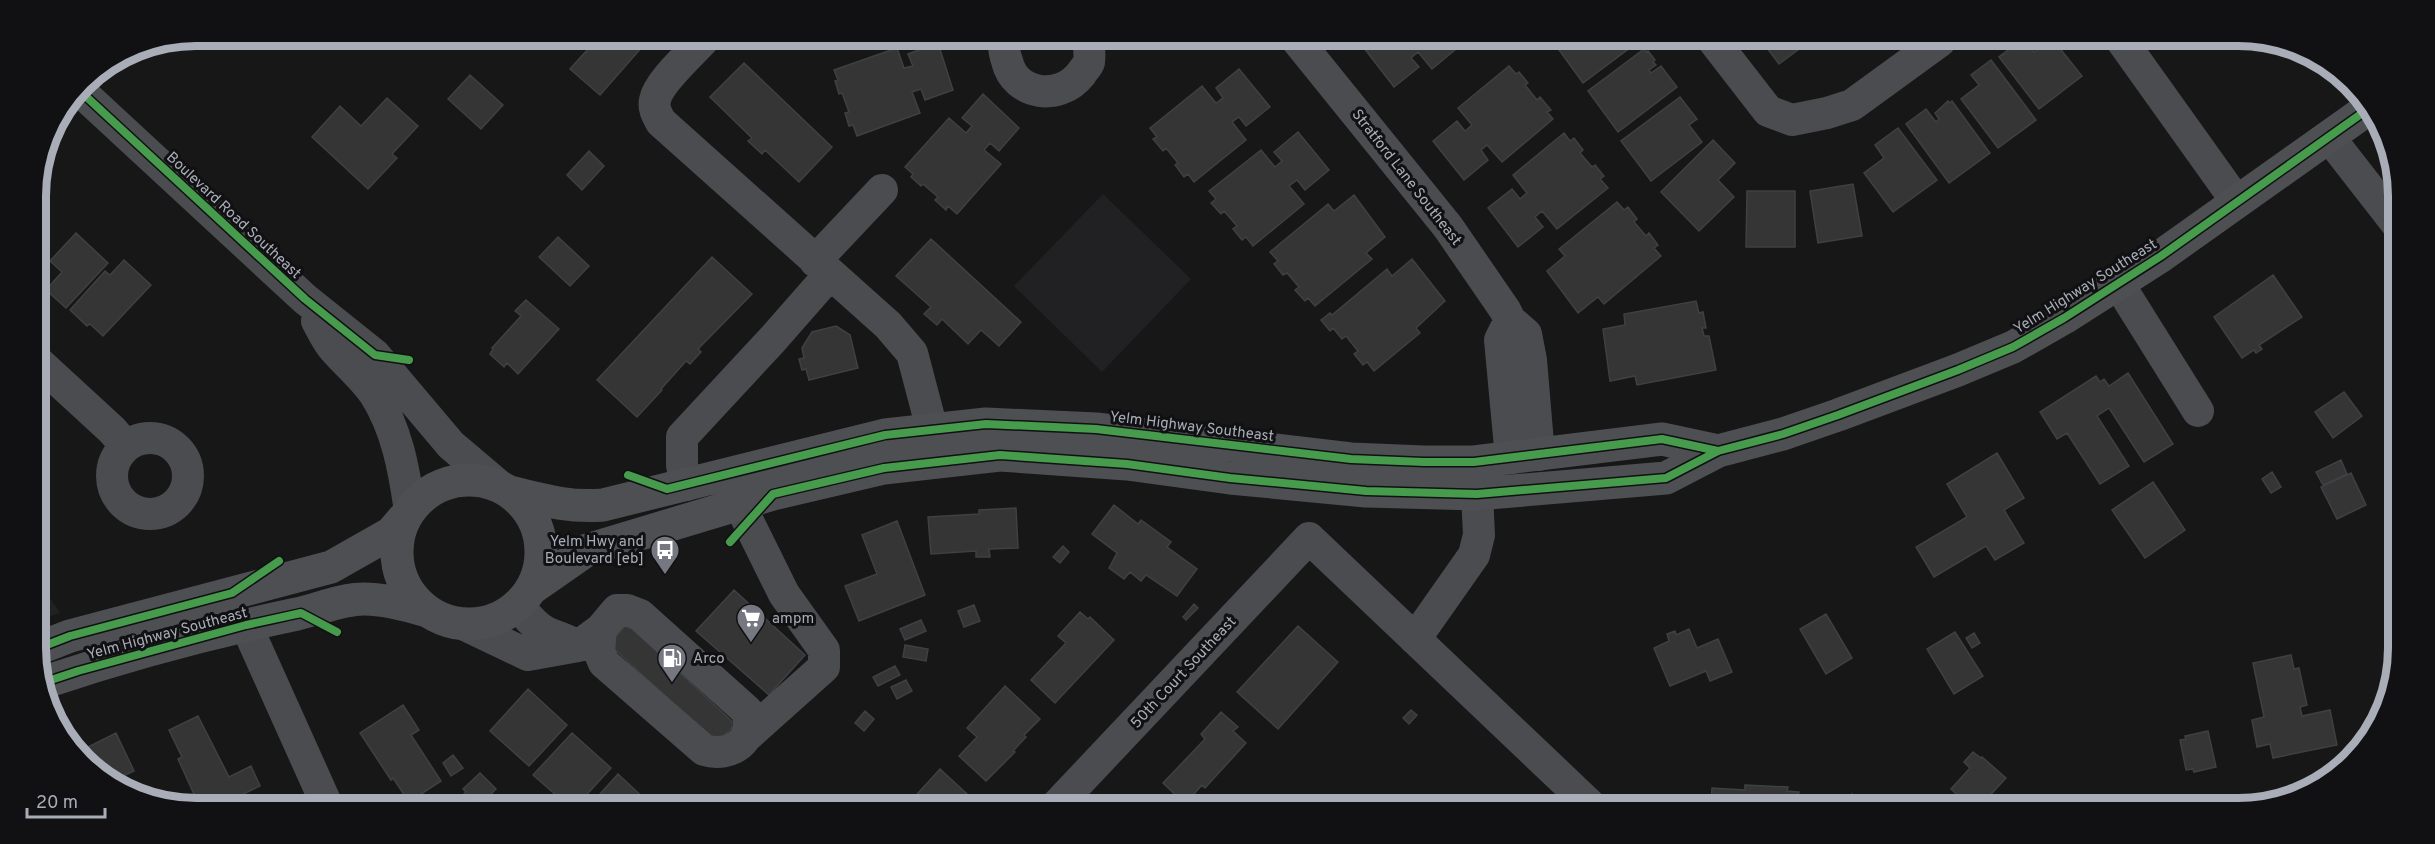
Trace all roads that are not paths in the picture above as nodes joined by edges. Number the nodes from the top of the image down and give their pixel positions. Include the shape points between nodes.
1 (1302, 46) edge
2 (1718, 46) edge
3 (1933, 46) edge
4 (2126, 46) edge
5 (697, 47) edge
6 (1003, 47) edge
7 (1088, 47) edge
8 (85, 96) edge
9 (2363, 113) edge
10 (2329, 137) junction
11 (882, 190) dead end
12 (2237, 202) junction
13 (2388, 214) edge
14 (822, 267) junction
15 (2118, 283) junction
16 (305, 299) junction
17 (47, 370) edge
18 (2198, 411) dead end
19 (932, 429) junction
20 (126, 446) dead end
21 (1718, 451) junction
22 (1525, 457) junction
23 (686, 485) junction
24 (503, 488) junction
25 (1477, 494) junction
26 (739, 503) junction
27 (407, 514) junction
28 (524, 597) junction
29 (427, 611) junction
30 (463, 624) junction
31 (246, 625) junction
32 (590, 637) junction
33 (1414, 639) junction
34 (46, 645) edge
35 (50, 680) edge
36 (747, 736) junction
37 (1582, 797) edge
38 (324, 798) edge
39 (1064, 798) edge

1 - 22 street, Stratford Lane Southeast via 1448,227 1510,320 1526,334 1531,360
2 - 3 street via 1768,111 1792,120 1852,105
4 - 12 street
5 - 14 street via 659,88 654,100 661,122
6 - 7 street via 1008,65 1019,81 1039,91 1057,92 1076,80 1089,63
8 - 16 street, Boulevard Road Southeast
9 - 10 main road, Yelm Highway Southeast
10 - 12 main road, Yelm Highway Southeast
10 - 13 street
11 - 14 street
12 - 15 main road, Yelm Highway Southeast
14 - 19 street via 888,325 912,353
14 - 23 street via 773,339 682,436
15 - 18 street
15 - 21 main road, Yelm Highway Southeast via 2013,347 1783,434
16 - 24 street, Boulevard Road Southeast via 375,355 451,445
16 - 27 street, Boulevard Road Southeast via 332,347 374,394 404,466
17 - 20 street
19 - 22 main road, Yelm Highway Southeast via 986,424 1043,425 1351,459 1464,462
19 - 23 main road, Yelm Highway Southeast via 885,435
21 - 22 main road, Yelm Highway Southeast via 1662,439
21 - 25 main road, Yelm Highway Southeast via 1666,478
23 - 24 main road, Yelm Highway Southeast via 603,505 578,507
24 - 27 main road via 476,479 454,480 434,488
24 - 28 main road via 528,510 538,529 539,570
25 - 26 main road, Yelm Highway Southeast via 1366,491 1127,464 1000,455 884,468
25 - 33 street via 1479,535 1474,555
26 - 28 main road, Yelm Highway Southeast via 587,550
26 - 36 street via 784,594 824,650 824,667
27 - 29 main road via 396,558 401,579
27 - 34 main road, Yelm Highway Southeast via 391,533 331,567
28 - 30 main road via 502,616 483,623
28 - 32 street via 532,623 546,632
29 - 30 main road
29 - 31 main road, Yelm Highway Southeast via 363,599
30 - 32 street via 528,655
31 - 35 main road, Yelm Highway Southeast
31 - 38 street
32 - 36 street via 604,663 704,750 717,754 733,750
32 - 36 street via 617,610 640,615 747,711 751,723
33 - 37 street
33 - 39 street, 50th Court Southeast via 1309,538

